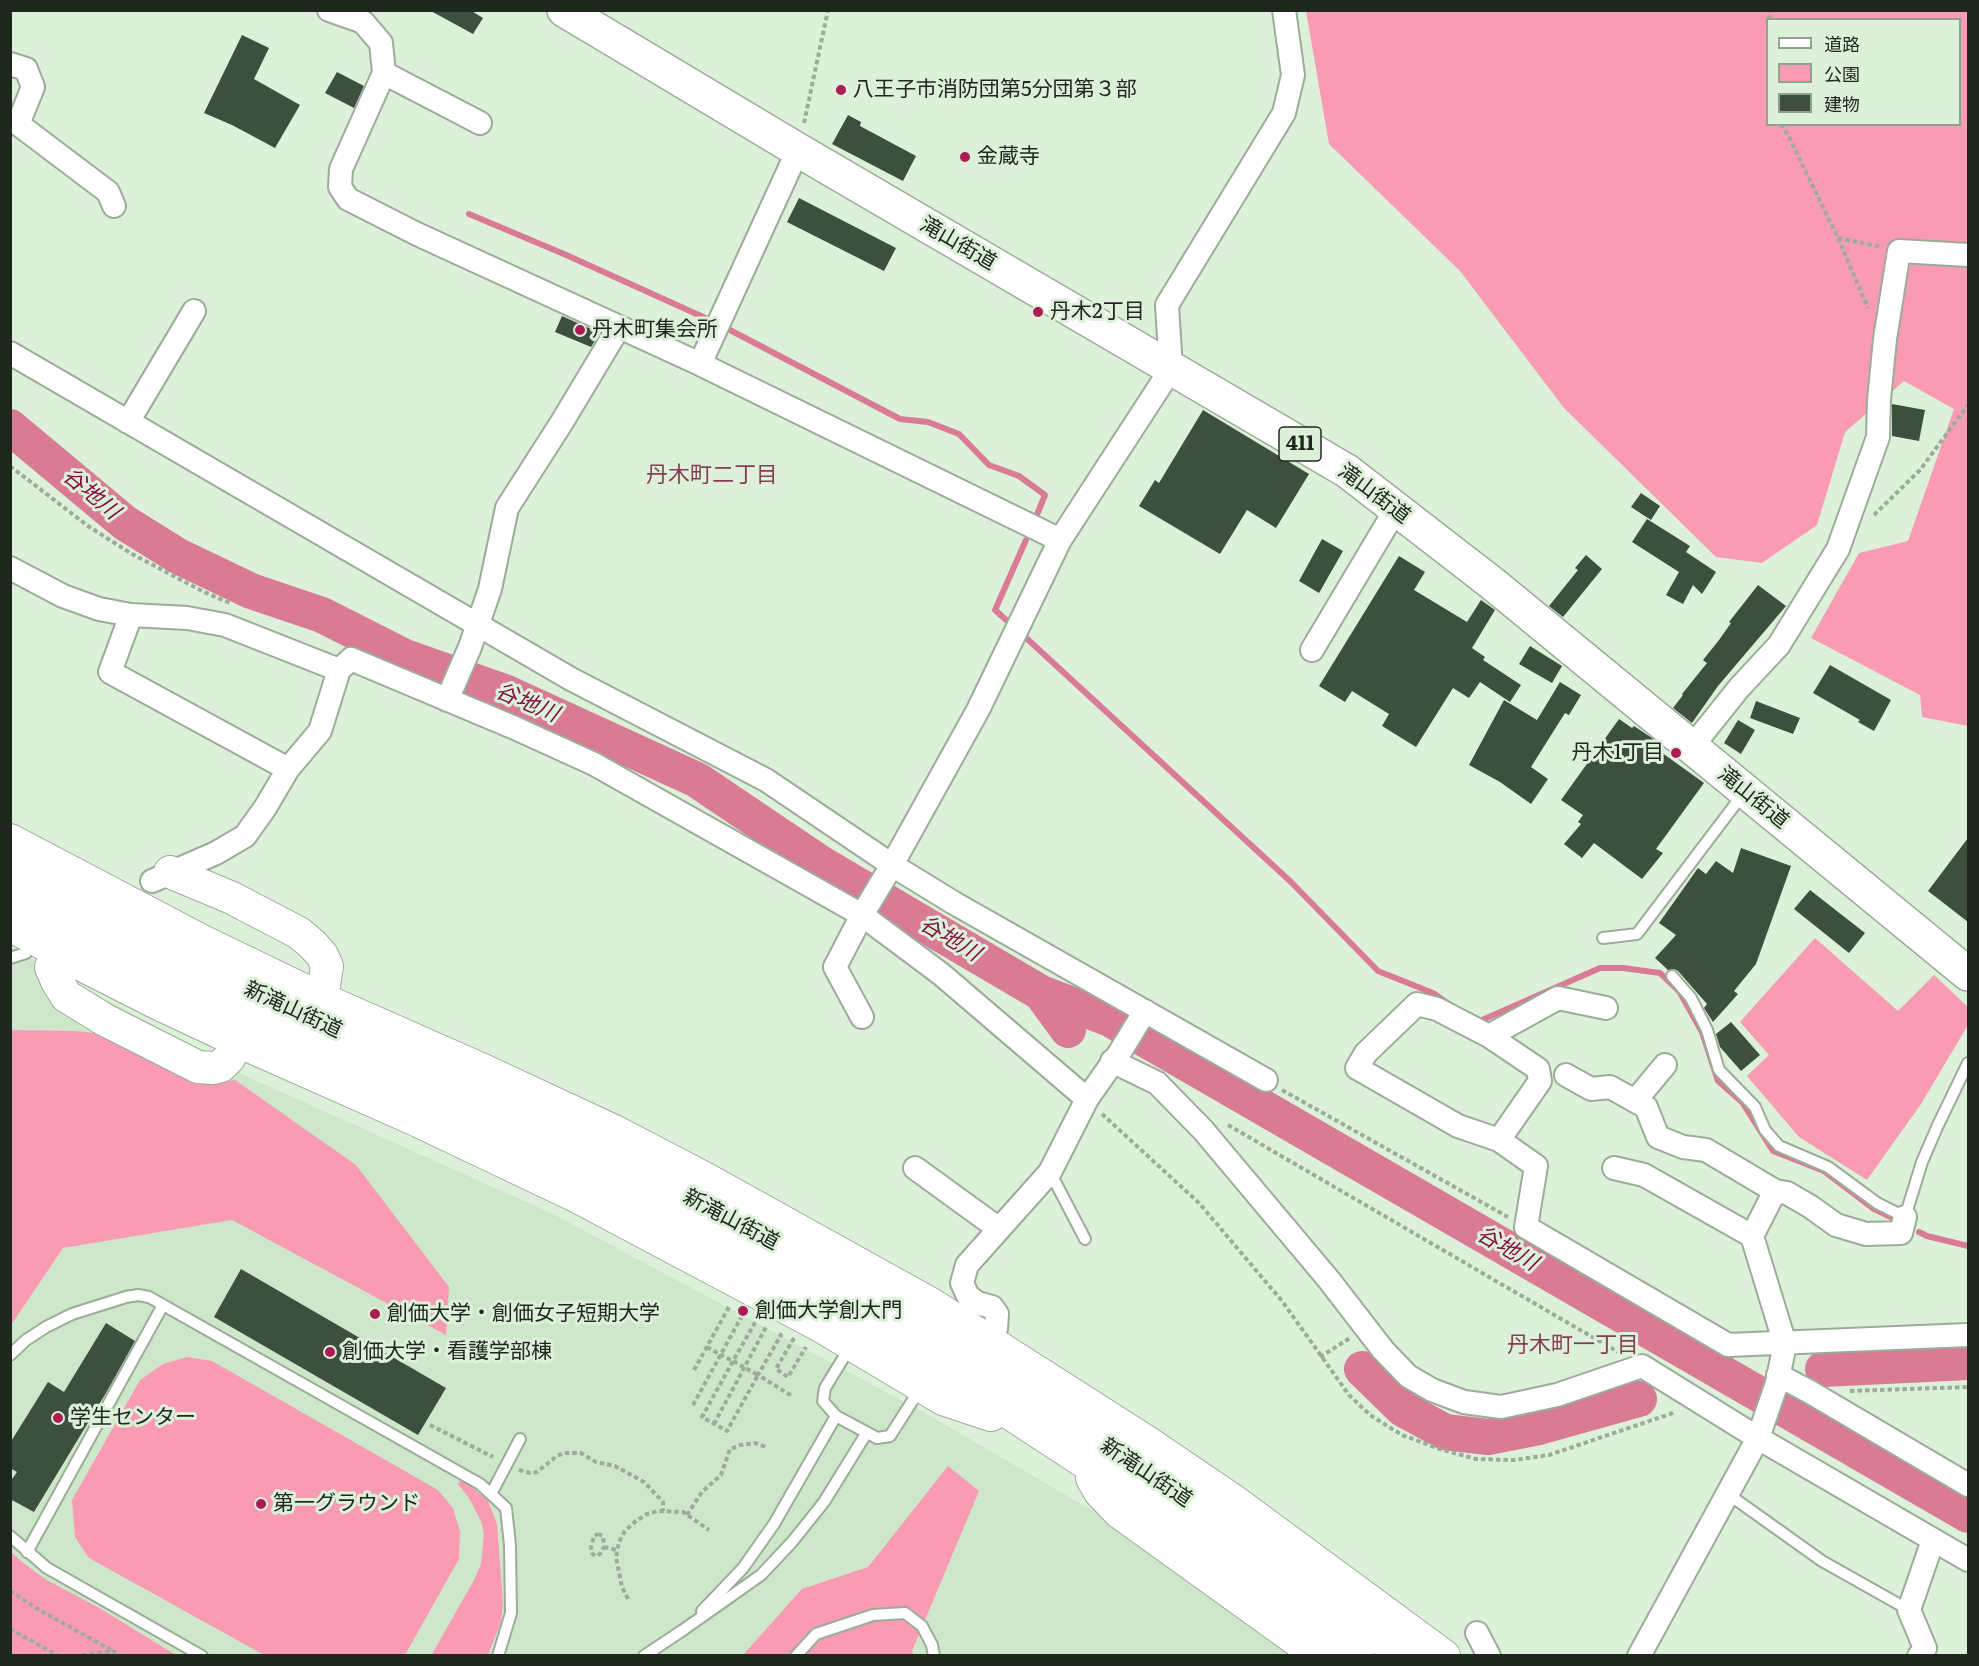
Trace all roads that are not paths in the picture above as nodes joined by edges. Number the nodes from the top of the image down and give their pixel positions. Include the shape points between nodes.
1 (329, 10) edge
2 (564, 10) edge
3 (1284, 10) edge
4 (10, 64) edge
5 (384, 74) junction
6 (480, 123) dead end
7 (798, 150) junction
8 (114, 206) dead end
9 (1968, 255) edge
10 (194, 311) dead end
11 (619, 327) junction
12 (10, 353) edge
13 (700, 364) junction
14 (1171, 369) junction
15 (128, 422) junction
16 (1396, 509) junction
17 (1060, 540) junction
18 (10, 568) edge
19 (131, 615) junction
20 (477, 625) junction
21 (1312, 650) dead end
22 (339, 670) junction
23 (450, 693) junction
24 (1691, 748) junction
25 (288, 769) junction
26 (1744, 791) junction
27 (10, 840) edge
28 (10, 866) edge
29 (890, 869) junction
30 (161, 877) joint
31 (10, 897) edge
32 (864, 912) junction
33 (10, 925) edge
34 (1603, 938) dead end
35 (10, 958) edge
36 (38, 960) joint
37 (1968, 974) edge
38 (1672, 976) dead end
39 (322, 999) junction
40 (1606, 1008) dead end
41 (1143, 1014) junction
42 (862, 1017) dead end
43 (1489, 1036) junction
44 (238, 1041) junction
45 (1116, 1057) junction
46 (1968, 1064) edge
47 (1665, 1065) dead end
48 (1566, 1075) dead end
49 (1266, 1080) road end
50 (1087, 1099) junction
51 (1635, 1101) junction
52 (1499, 1140) junction
53 (915, 1168) dead end
54 (1614, 1168) dead end
55 (1050, 1172) junction
56 (1775, 1191) junction
57 (1905, 1217) junction
58 (999, 1228) junction
59 (1752, 1236) junction
60 (1085, 1239) dead end
61 (164, 1305) junction
62 (1968, 1335) edge
63 (986, 1339) junction
64 (851, 1344) junction
65 (1785, 1344) junction
66 (10, 1355) edge
67 (1777, 1379) junction
68 (922, 1386) junction
69 (836, 1416) junction
70 (1034, 1430) junction
71 (1761, 1432) junction
72 (866, 1434) junction
73 (520, 1439) dead end
74 (1080, 1459) junction
75 (1968, 1485) edge
76 (491, 1494) junction
77 (1728, 1494) junction
78 (10, 1536) edge
79 (1933, 1540) junction
80 (27, 1552) junction
81 (1968, 1560) edge
82 (1909, 1610) junction
83 (683, 1630) junction
84 (1477, 1633) dead end
85 (202, 1656) edge
86 (498, 1656) edge
87 (644, 1656) edge
88 (796, 1656) edge
89 (934, 1656) edge
90 (1319, 1656) edge
91 (1358, 1656) edge
92 (1406, 1656) edge
93 (1444, 1656) edge
94 (1489, 1656) edge
95 (1639, 1656) edge
96 (1919, 1656) edge

1 - 5 street via 363,22 381,43
2 - 7 highway, 滝山街道 / 411
3 - 14 street via 1293,75 1284,112 1167,305
4 - 8 street via 26,69 33,87 18,124 108,192
5 - 6 street
5 - 11 street via 341,169 340,188 348,199
7 - 13 street
7 - 14 highway, 滝山街道 / 411
9 - 24 street via 1899,251 1885,339 1878,437 1838,549 1779,645
10 - 15 street
11 - 13 street
11 - 20 street via 507,508 490,589
12 - 15 street
13 - 17 street
14 - 16 highway, 滝山街道 / 411 via 1347,471
14 - 17 street
15 - 20 street
16 - 21 street
16 - 24 highway, 滝山街道 / 411
17 - 29 street via 978,710
18 - 19 street via 63,596
19 - 22 street via 187,618 225,626
19 - 25 street via 110,672
20 - 23 street
20 - 29 street via 571,679 766,780
22 - 23 street via 351,659
22 - 25 street via 320,731
23 - 32 street via 594,764
24 - 26 highway, 滝山街道 / 411
25 - 30 street via 245,836
26 - 34 lane via 1637,934
26 - 37 highway, 滝山街道 / 411
27 - 39 main road via 191,936
28 - 92 main road, 新滝山街道 via 199,966 524,1115 797,1255 980,1363 1097,1440 1266,1553
29 - 32 street
29 - 41 street
30 - 39 main road via 232,898 306,938 327,966
31 - 70 main road, 新滝山街道 via 261,1026 440,1104 604,1183 874,1330
32 - 42 street via 835,967
32 - 50 street
33 - 44 main road via 82,965
35 - 36 lane
36 - 44 main road via 66,996 198,1067 221,1066
38 - 57 lane via 1691,998 1707,1030 1719,1070 1755,1107 1765,1130 1779,1146 1828,1167 1877,1203
39 - 63 main road via 626,1137 931,1304
40 - 43 street via 1558,998
41 - 45 street
41 - 49 street
43 - 52 street via 1538,1069 1540,1081
43 - 52 street via 1437,1009 1417,1004 1366,1053 1357,1068 1458,1126
44 - 64 main road via 578,1197
45 - 50 street
45 - 71 street via 1157,1083 1203,1130 1383,1350 1408,1376 1432,1390 1464,1402 1501,1407 1557,1395 1642,1366
46 - 57 lane via 1922,1162
47 - 51 street
48 - 51 street via 1591,1089 1610,1087
50 - 55 street
51 - 56 street via 1646,1107 1658,1137 1683,1147 1706,1150
52 - 65 street via 1536,1166 1517,1222 1728,1345
53 - 58 street
54 - 59 street via 1644,1175
55 - 58 street
55 - 60 lane
56 - 57 street via 1787,1193 1836,1225 1866,1234 1901,1233
56 - 59 street
58 - 63 street via 967,1265 962,1283 968,1296 992,1307 997,1314 996,1329
59 - 65 street
61 - 66 lane via 138,1295 98,1304 46,1327
61 - 76 lane via 480,1484
61 - 80 lane
62 - 65 street
63 - 93 main road via 1231,1499
64 - 68 main road
64 - 69 lane via 825,1389 823,1401
65 - 67 street
67 - 71 street
67 - 75 street via 1810,1392
68 - 70 main road via 943,1399
68 - 72 lane via 890,1436 877,1438
69 - 72 lane
69 - 83 lane via 774,1524 743,1568
70 - 74 main road, 新滝山街道
71 - 77 street
71 - 79 street
72 - 83 lane via 824,1503 792,1542 761,1575
73 - 76 lane
74 - 90 main road via 1100,1492 1119,1512
74 - 91 main road, 新滝山街道 via 1261,1582
76 - 86 lane via 506,1508 512,1581 511,1613
77 - 82 lane via 1822,1561
77 - 95 street
78 - 80 lane
79 - 81 street
79 - 82 street
80 - 85 lane via 47,1568
82 - 96 street via 1925,1648
83 - 87 lane
84 - 94 street
88 - 89 lane via 816,1634 873,1615 905,1613 922,1626

